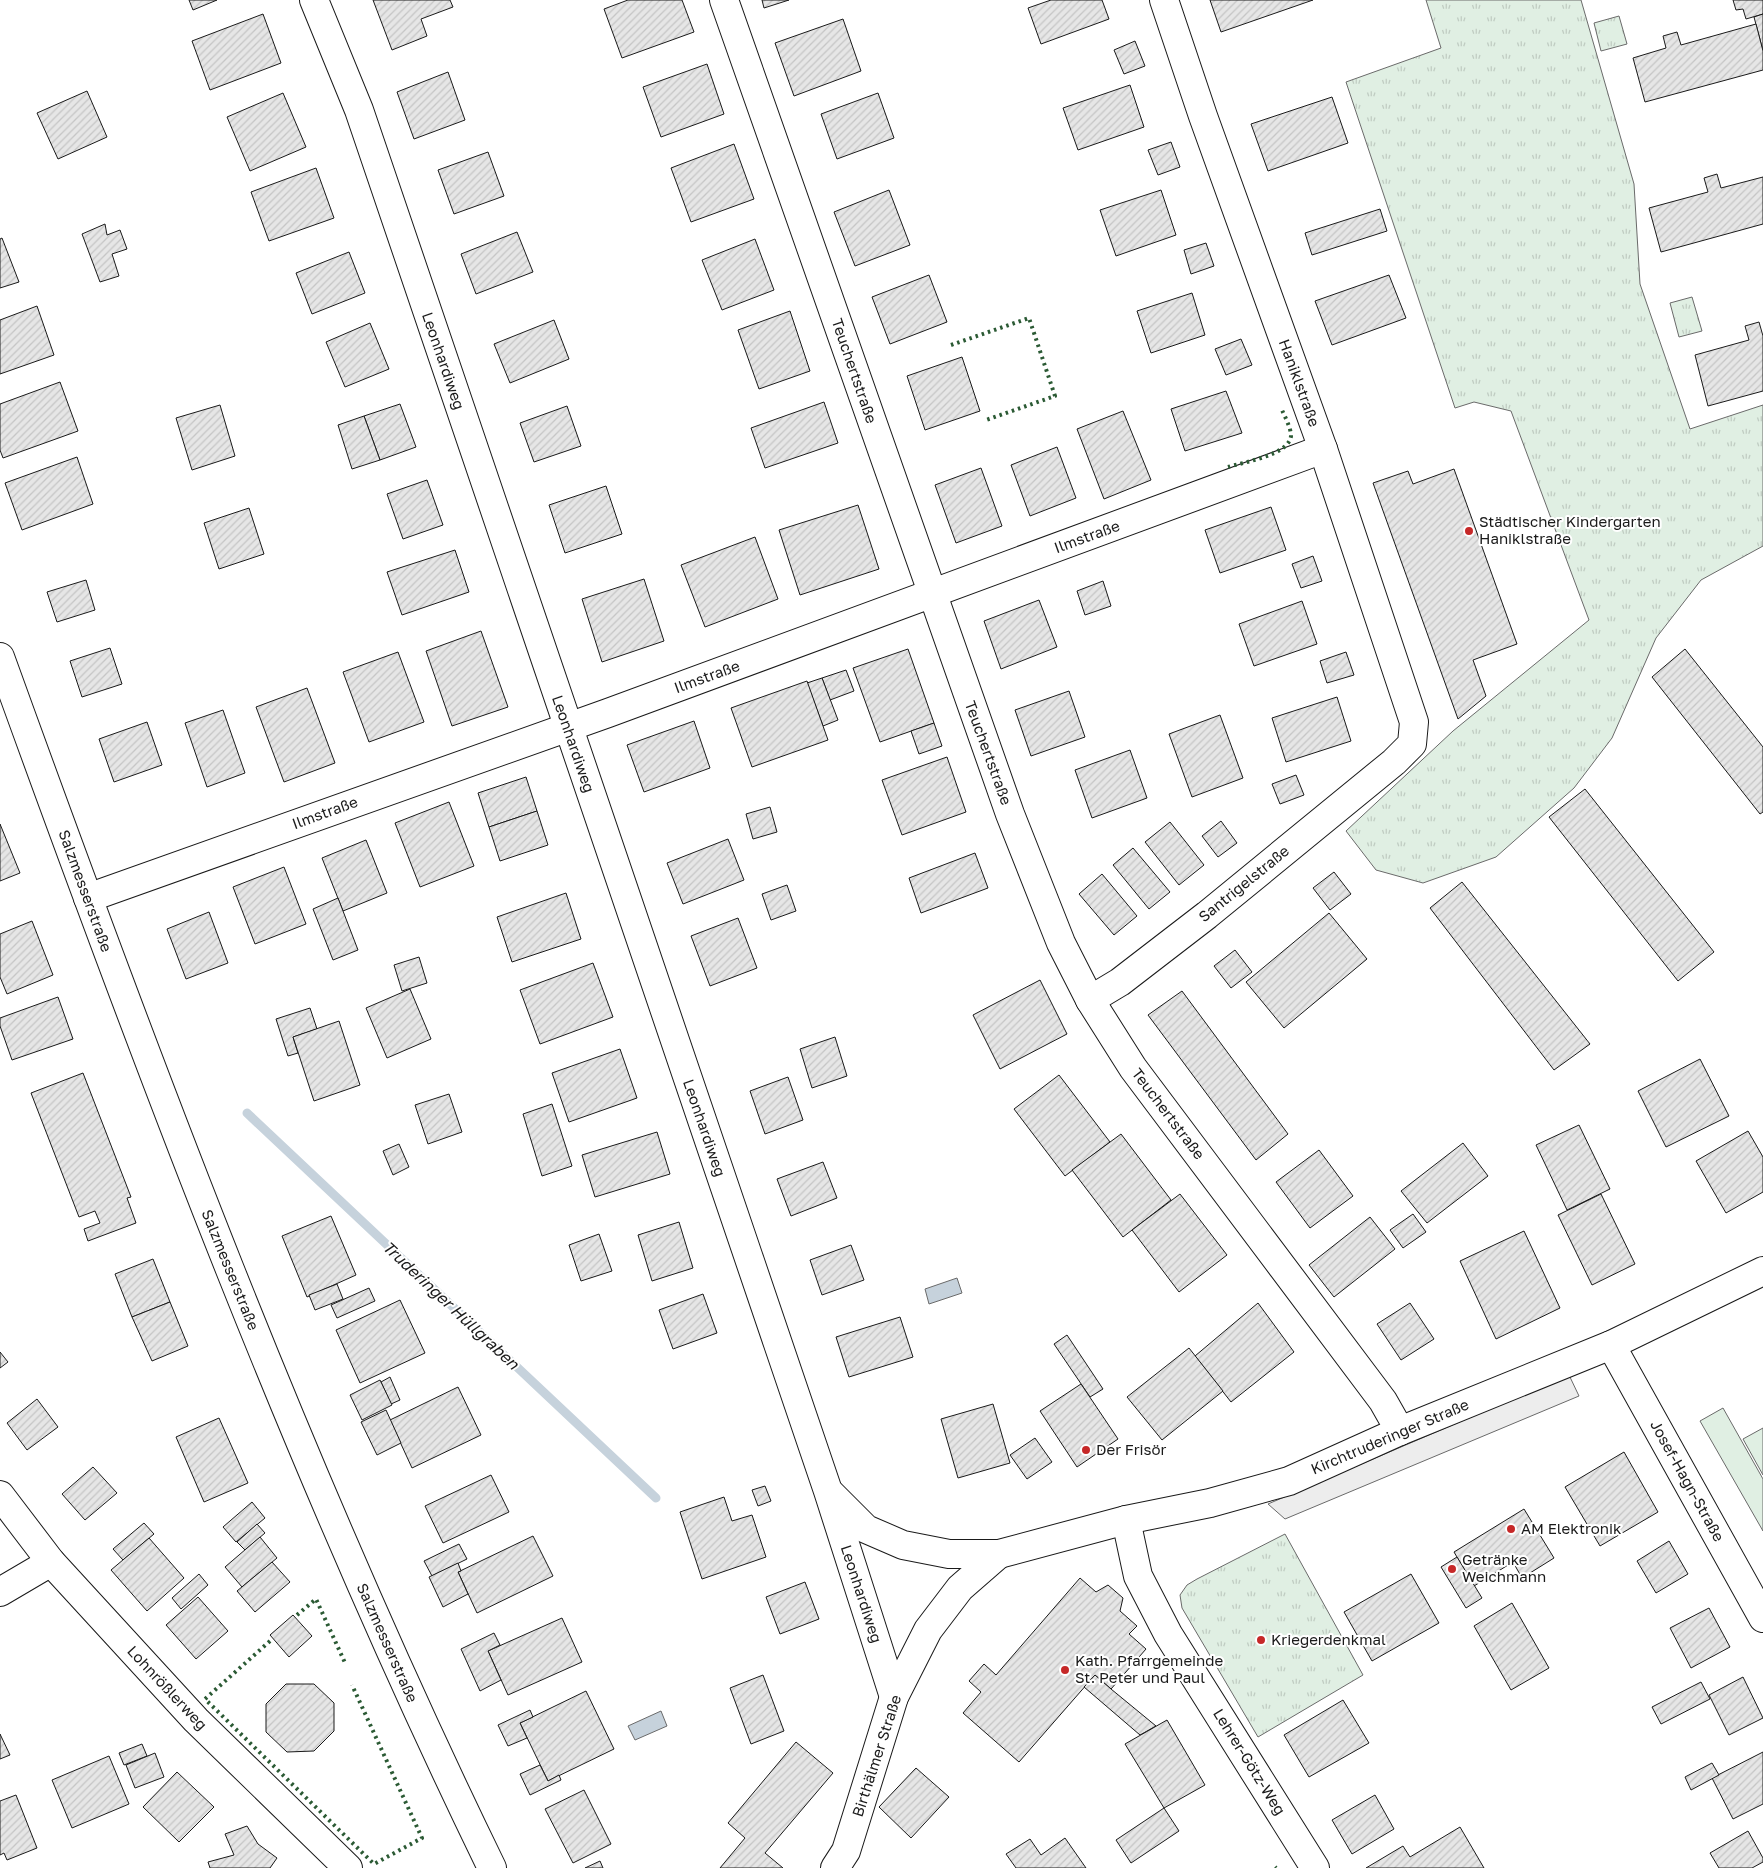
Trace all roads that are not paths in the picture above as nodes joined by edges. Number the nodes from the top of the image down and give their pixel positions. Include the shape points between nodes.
1 (314, 0) edge
2 (724, 0) edge
3 (1164, 0) edge
4 (1323, 449) junction
5 (931, 594) junction
6 (0, 657) edge
7 (567, 727) junction
8 (1394, 762) joint
9 (88, 898) junction
10 (1090, 1000) junction
11 (1763, 1271) edge
12 (1611, 1345) junction
13 (1400, 1431) junction
14 (828, 1491) junction
15 (0, 1495) edge
16 (1126, 1520) junction
17 (999, 1554) junction
18 (51, 1562) junction
19 (0, 1592) edge
20 (1763, 1618) edge
21 (894, 1697) junction
22 (348, 1868) edge
23 (492, 1868) edge
24 (835, 1868) edge
25 (1315, 1868) edge

1 - 7 street, Leonhardiweg via 359,110
2 - 5 street, Teuchertstraße
3 - 4 street, Haniklstraße
4 - 5 street, Ilmstraße
4 - 8 street, Haniklstraße via 1414,722 1412,744
5 - 7 street, Ilmstraße
5 - 10 street, Teuchertstraße via 1010,814 1061,943
6 - 9 street, Salzmesserstraße
7 - 9 street, Ilmstraße
7 - 14 street, Leonhardiweg
8 - 10 street, Santrigelstraße via 1128,976
9 - 23 street, Salzmesserstraße via 240,1298 339,1535 429,1738
10 - 13 street, Teuchertstraße via 1133,1068 1383,1401
11 - 12 street, Kirchtruderinger Straße
12 - 13 street, Kirchtruderinger Straße
12 - 20 street, Josef-Hagn-Straße
13 - 16 street, Kirchtruderinger Straße via 1288,1481 1210,1503
14 - 17 street, Leonhardiweg via 866,1529 902,1546 949,1554
14 - 21 street, Leonhardiweg
15 - 18 street, Lohnrößlerweg
16 - 17 street, Kirchtruderinger Straße
16 - 25 street, Lehrer-Götz-Weg via 1138,1576 1168,1634
17 - 21 street, Birthälmer Straße via 960,1588 928,1630
18 - 19 street
18 - 22 street, Lohnrößlerweg via 196,1720
21 - 24 street, Birthälmer Straße via 846,1851

